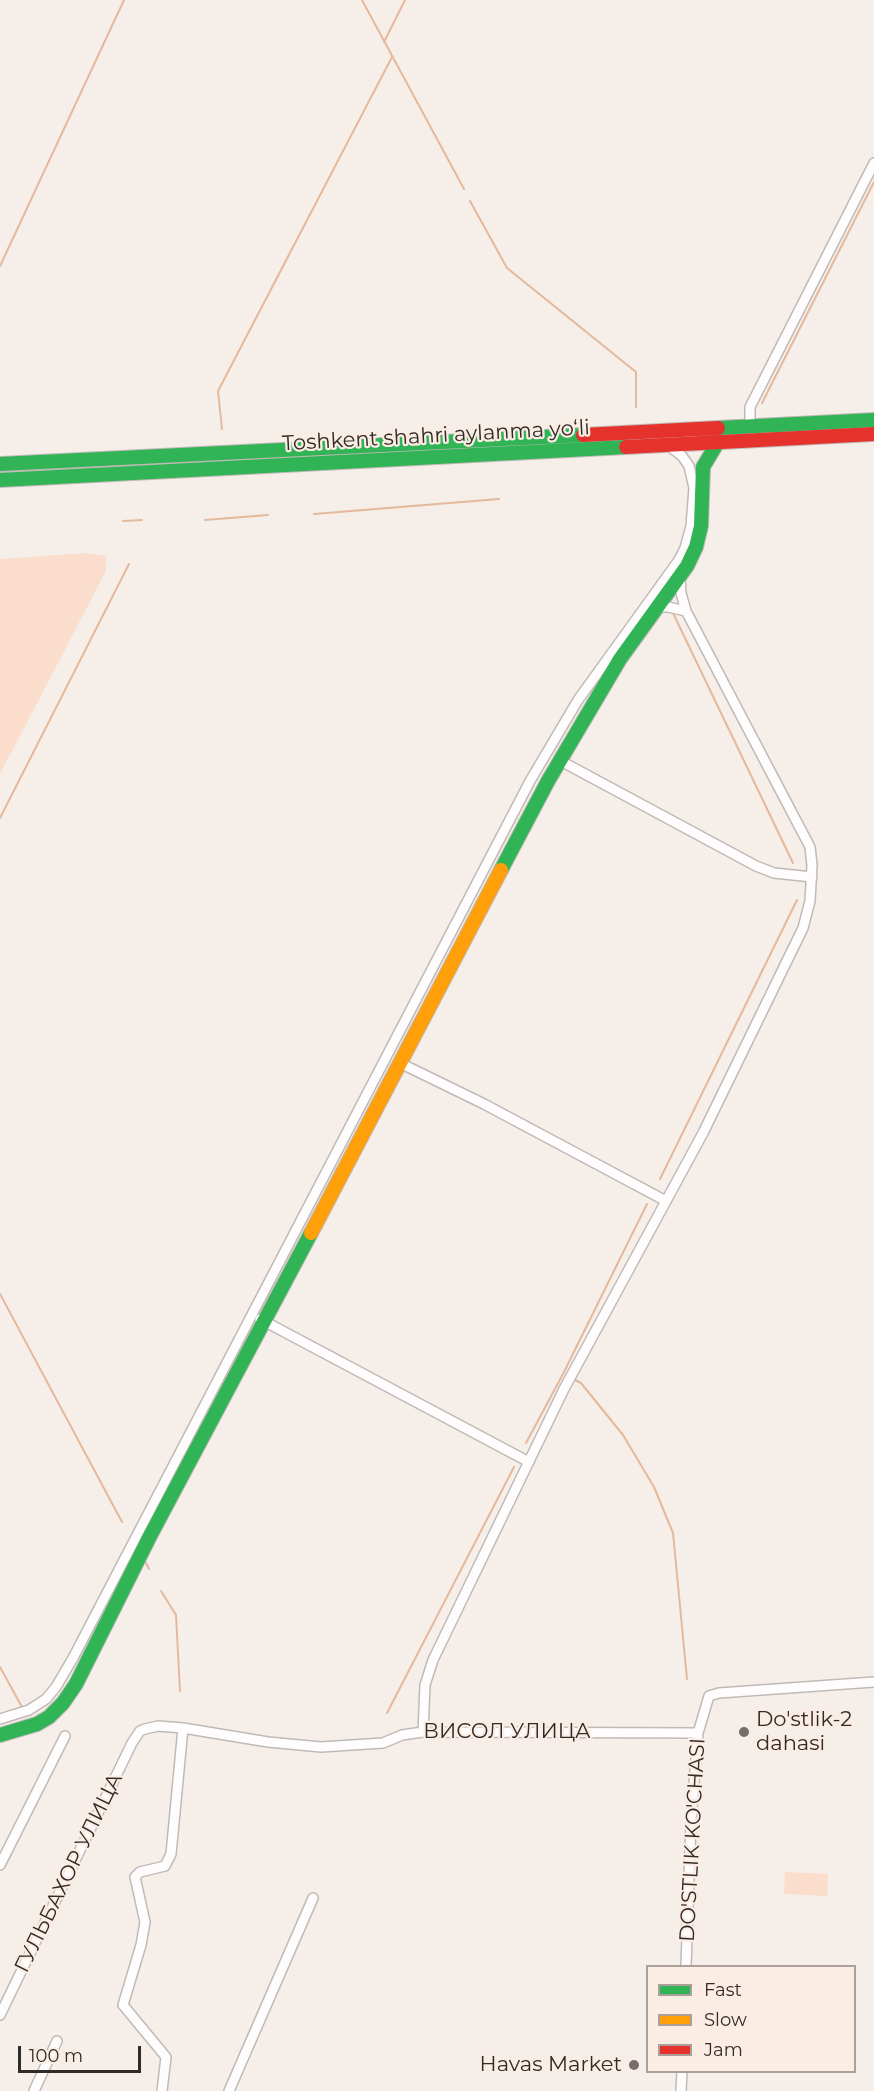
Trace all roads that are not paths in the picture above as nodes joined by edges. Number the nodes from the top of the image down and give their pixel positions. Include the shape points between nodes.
1 (874, 163) edge
2 (874, 420) edge
3 (750, 427) junction
4 (874, 434) edge
5 (407, 442) junction
6 (718, 442) junction
7 (667, 445) junction
8 (408, 459) junction
9 (0, 464) edge
10 (0, 480) edge
11 (680, 577) junction
12 (657, 607) junction
13 (686, 611) junction
14 (560, 760) junction
15 (812, 877) junction
16 (450, 950) junction
17 (400, 1063) junction
18 (666, 1201) junction
19 (258, 1318) junction
20 (529, 1462) junction
21 (874, 1682) edge
22 (56, 1687) junction
23 (69, 1695) junction
24 (0, 1719) edge
25 (183, 1728) junction
26 (140, 1731) joint
27 (423, 1732) junction
28 (698, 1733) junction
29 (0, 1735) edge
30 (65, 1736) dead end
31 (0, 1864) edge
32 (313, 1898) dead end
33 (686, 1965) edge
34 (0, 2015) edge
35 (57, 2041) dead end
36 (682, 2073) edge
37 (34, 2091) edge
38 (162, 2091) edge
39 (229, 2091) edge
40 (681, 2091) edge

1 - 3 street via 750,407
2 - 3 main road, Toshkent shahri aylanma yoʻli
3 - 5 main road, Toshkent shahri aylanma yoʻli
4 - 6 main road, Toshkent shahri aylanma yoʻli
5 - 8 main road via 404,451
5 - 9 main road, Toshkent shahri aylanma yoʻli
6 - 7 main road, Toshkent shahri aylanma yoʻli
6 - 11 main road via 703,467 702,526
7 - 8 main road, Toshkent shahri aylanma yoʻli
7 - 16 street via 686,461 693,479 694,506 685,548 673,571 578,700 549,747
8 - 10 main road, Toshkent shahri aylanma yoʻli
11 - 12 main road
11 - 13 street
12 - 13 street
12 - 14 main road via 602,688
13 - 15 street via 810,847
14 - 15 street via 756,866 774,873
14 - 16 main road
15 - 18 street via 803,928 704,1133
16 - 17 main road
16 - 19 street
17 - 18 street
17 - 19 main road
18 - 20 street
19 - 20 street
19 - 22 street
19 - 23 main road
20 - 27 street via 428,1673
21 - 28 street, DO'STLIK KO'CHASI via 718,1693 709,1696
22 - 23 street
22 - 24 street via 29,1710
23 - 29 main road via 56,1711 37,1724
25 - 26 street, ВИСОЛ УЛИЦА via 158,1726
25 - 27 street, ВИСОЛ УЛИЦА via 321,1747 383,1743
25 - 38 street via 171,1854 165,1866 135,1877 145,1922 123,2005 166,2056
26 - 34 street, ГУЛЬБАХОР УЛИЦА
27 - 28 street, ВИСОЛ УЛИЦА
28 - 33 street, DO'STLIK KO'CHASI
30 - 31 street
32 - 39 street
35 - 37 street
36 - 40 street

